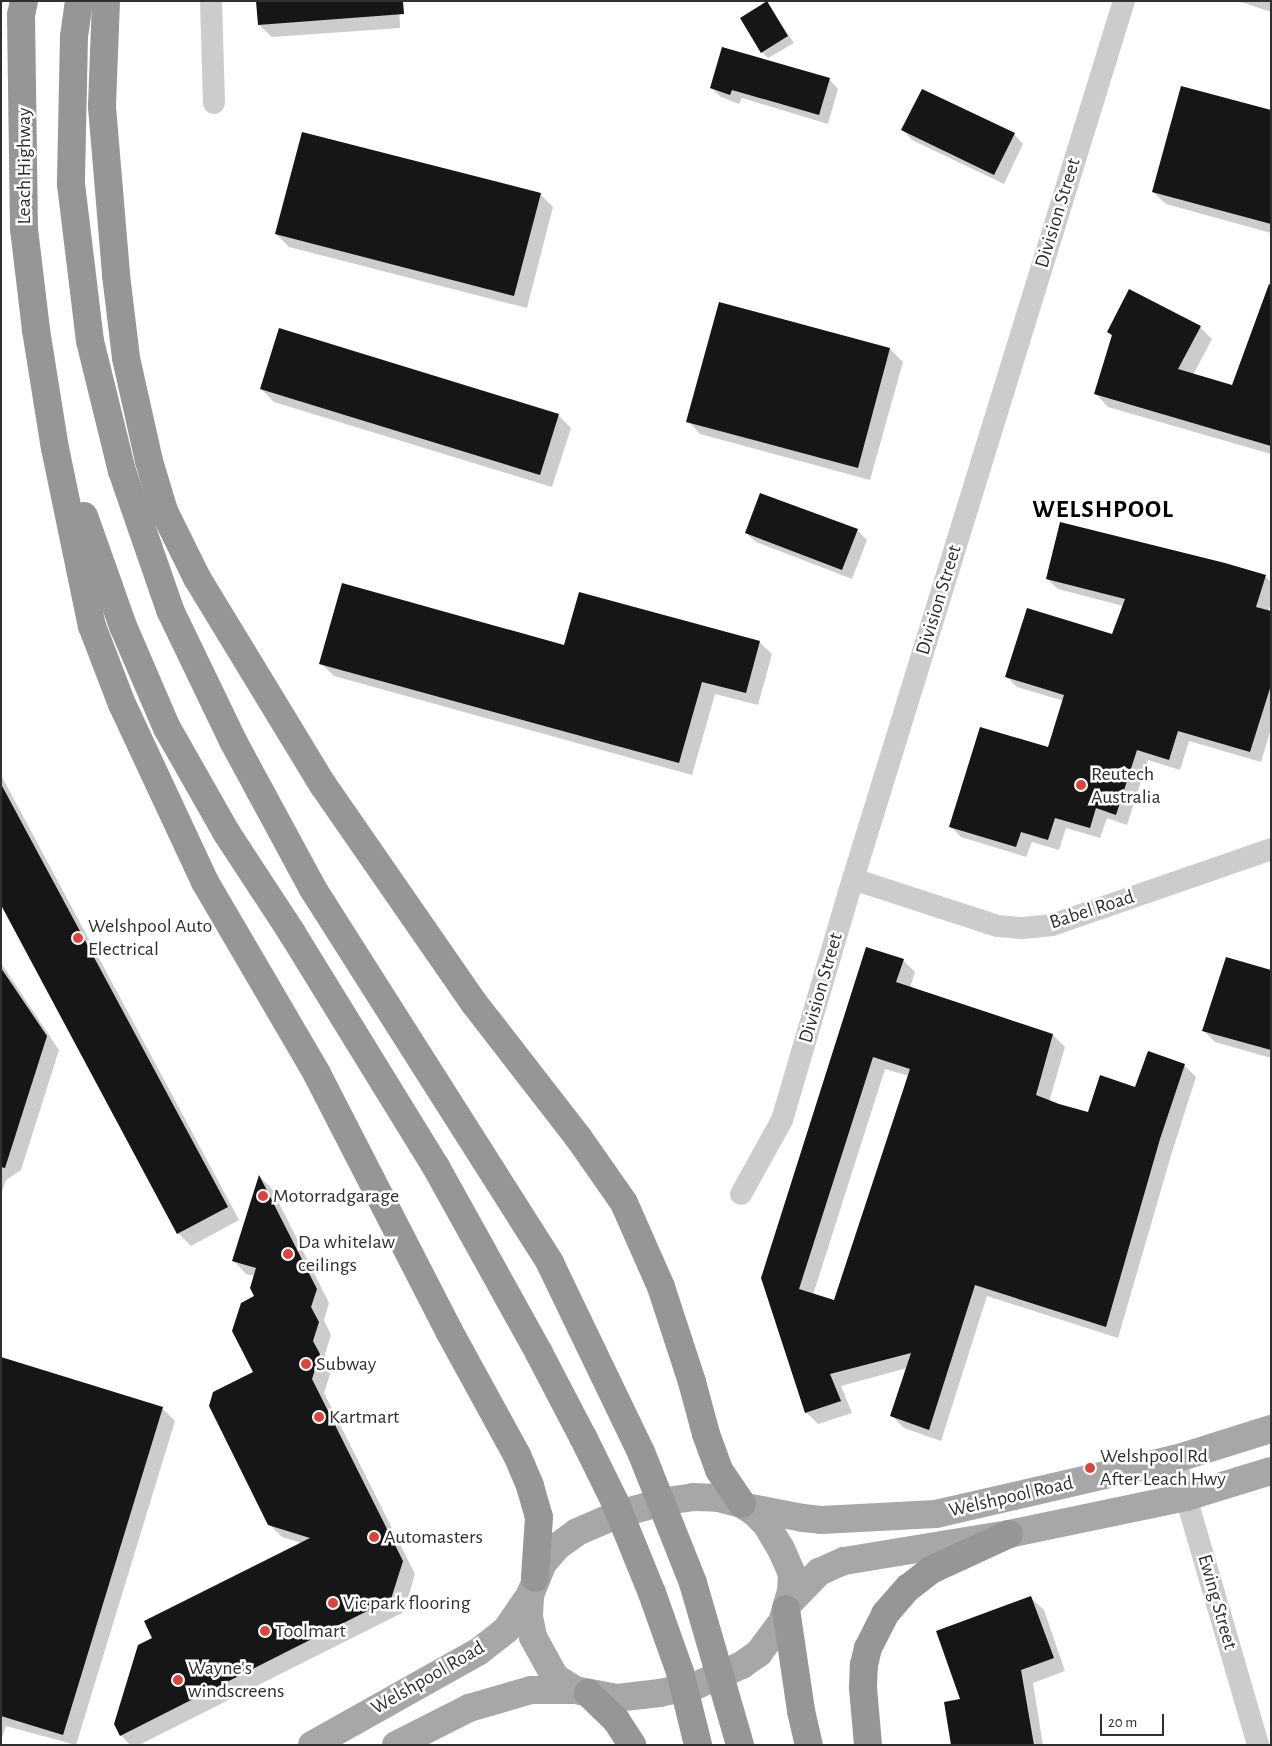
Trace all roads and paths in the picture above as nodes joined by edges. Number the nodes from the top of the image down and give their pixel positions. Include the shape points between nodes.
1 (24, 1) edge
2 (79, 1) edge
3 (106, 1) edge
4 (211, 1) edge
5 (1124, 1) edge
6 (214, 103) dead end
7 (36, 330) junction
8 (1271, 849) edge
9 (853, 879) junction
10 (741, 1194) dead end
11 (1271, 1429) edge
12 (1175, 1459) junction
13 (1271, 1471) edge
14 (1186, 1497) junction
15 (744, 1505) junction
16 (1009, 1534) junction
17 (533, 1587) junction
18 (786, 1608) junction
19 (582, 1692) junction
20 (737, 1735) edge
21 (696, 1739) edge
22 (312, 1745) edge
23 (396, 1745) edge
24 (632, 1745) edge
25 (809, 1745) edge
26 (868, 1745) edge
27 (1258, 1745) edge

1 - 7 highway, Leach Highway via 21,15 24,229
2 - 20 highway via 74,36 71,184 90,341 122,471 170,610 233,741 313,889 550,1263 641,1452 693,1583
3 - 15 highway via 102,107 116,275 126,358 149,462 164,511 197,578 323,785 474,1003 578,1136 624,1203 662,1287 719,1470
4 - 6 street
5 - 9 street, Division Street
7 - 17 highway via 55,448 92,626 122,704 205,882 317,1074 517,1456 530,1486 538,1517
7 - 21 highway via 86,522 123,626 167,728 226,832 436,1167 583,1437 615,1502 652,1593 680,1672
8 - 9 street, Babel Road via 1052,925 1023,928 998,926
9 - 10 street, Division Street via 782,1120
11 - 12 main road, Welshpool Road
12 - 14 street, Ewing Street
12 - 15 main road, Welshpool Road via 936,1514 821,1520
13 - 14 main road, Welshpool Road
14 - 16 main road, Welshpool Road
14 - 27 street, Ewing Street
15 - 17 main road, Welshpool Road via 718,1498 693,1498 618,1514 567,1538 550,1554
15 - 18 main road via 766,1524 790,1566 792,1581
16 - 18 main road, Welshpool Road via 835,1564 812,1578
16 - 26 highway via 931,1570 902,1593 885,1614 868,1648 864,1665
17 - 19 main road via 530,1627 537,1647 555,1677
17 - 22 main road, Welshpool Road via 506,1630 478,1652
18 - 19 main road, Welshpool Road via 782,1622 760,1653 717,1677 660,1693 617,1698
18 - 25 highway via 800,1712
19 - 23 main road, Welshpool Road via 531,1690 478,1705
19 - 24 highway via 616,1720

